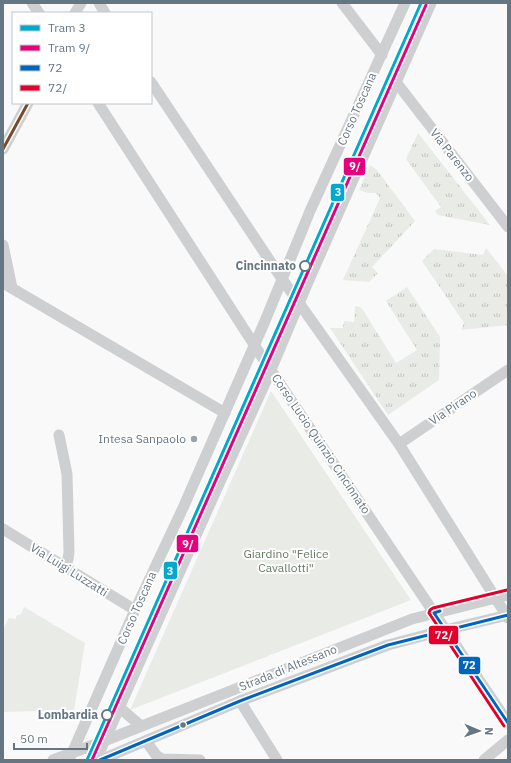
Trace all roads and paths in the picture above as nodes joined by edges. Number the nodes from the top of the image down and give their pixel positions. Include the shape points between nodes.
1 (32, 3) edge
2 (81, 3) edge
3 (99, 3) edge
4 (342, 3) edge
5 (405, 3) edge
6 (431, 3) edge
7 (38, 12) edge
8 (76, 12) edge
9 (104, 12) edge
10 (382, 55) junction
11 (396, 82) junction
12 (152, 84) edge
13 (27, 104) edge
14 (99, 104) edge
15 (3, 149) edge
16 (508, 228) edge
17 (3, 245) edge
18 (282, 279) junction
19 (8, 285) edge
20 (300, 303) junction
21 (254, 345) junction
22 (271, 370) junction
23 (508, 370) edge
24 (225, 413) junction
25 (59, 435) dead end
26 (399, 444) junction
27 (3, 529) edge
28 (65, 567) junction
29 (508, 595) edge
30 (496, 599) junction
31 (135, 610) junction
32 (434, 613) junction
33 (507, 616) edge
34 (445, 630) junction
35 (240, 701) junction
36 (120, 708) junction
37 (508, 723) edge
38 (141, 726) junction
39 (508, 740) edge
40 (104, 741) junction
41 (146, 741) junction
42 (72, 758) edge
43 (53, 760) edge
44 (96, 760) edge
45 (100, 760) edge
46 (200, 760) edge
47 (277, 760) edge
48 (484, 760) edge

1 - 7 street
2 - 8 street
3 - 9 street
4 - 10 street
5 - 10 street, Corso Toscana
6 - 11 street, Corso Toscana
10 - 18 street, Corso Toscana
11 - 16 street, Via Parenzo
11 - 20 street, Corso Toscana
12 - 18 street
13 - 15 street
14 - 21 street, Corso Lucio Quinzio Cincinnato
17 - 19 street
18 - 20 street
18 - 21 street, Corso Toscana
19 - 24 street
20 - 22 street, Corso Toscana
20 - 26 street
21 - 22 street, Corso Lucio Quinzio Cincinnato
21 - 24 street, Corso Toscana
22 - 32 street, Corso Lucio Quinzio Cincinnato
22 - 36 street, Corso Toscana
23 - 26 street, Via Pirano
24 - 31 street, Corso Toscana
25 - 28 street via 67,474 69,552
26 - 30 street
27 - 28 street, Via Luigi Luzzatti
28 - 31 street, Via Luigi Luzzatti
29 - 30 street, Strada di Altessano
30 - 32 street, Strada di Altessano
30 - 33 street
31 - 42 street, Corso Toscana
32 - 34 street, Corso Lucio Quinzio Cincinnato
32 - 38 street, Strada di Altessano via 412,618
33 - 34 street, Strada di Altessano
34 - 35 street, Strada di Altessano via 388,645
34 - 37 street, Corso Lucio Quinzio Cincinnato
35 - 41 street, Strada di Altessano
35 - 47 street
36 - 38 street
36 - 40 street, Corso Toscana
38 - 40 street, Strada di Altessano
39 - 48 street
40 - 42 street, Strada di Altessano
40 - 44 street, Corso Toscana
41 - 45 street, Strada di Altessano
41 - 46 street via 156,756 162,759
42 - 43 street, Strada di Altessano

